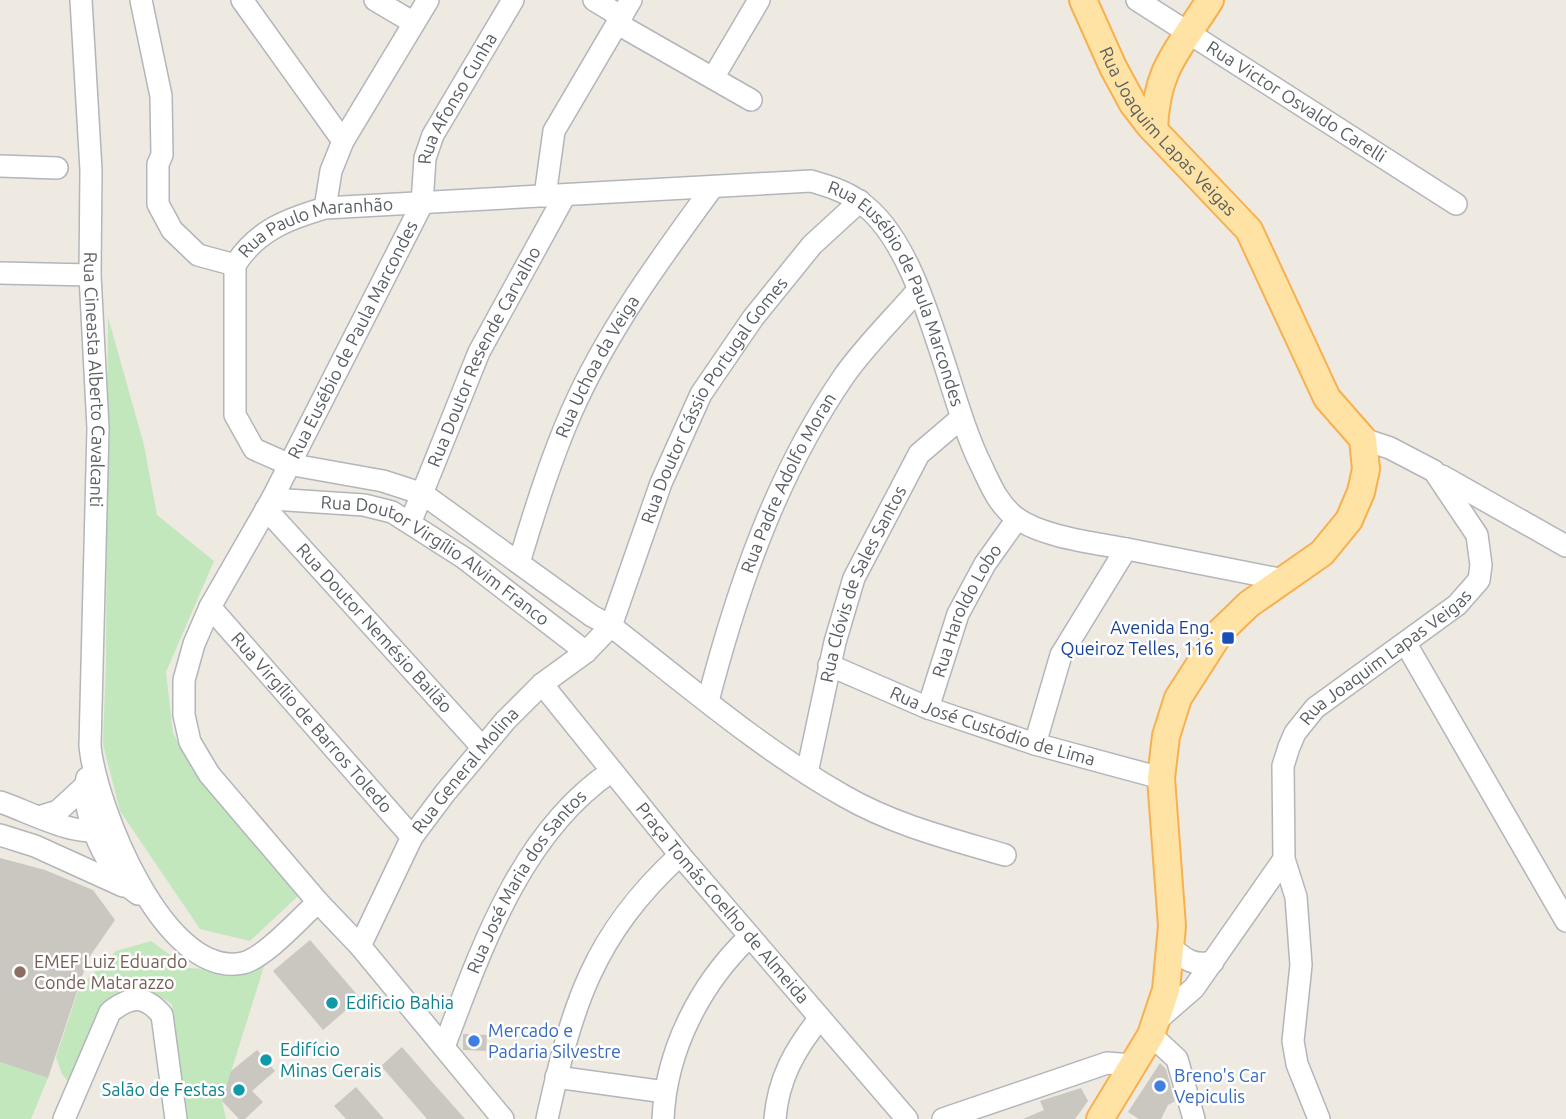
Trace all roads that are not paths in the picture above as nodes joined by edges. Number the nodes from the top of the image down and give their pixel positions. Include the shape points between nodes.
1 (81, 0) edge
2 (141, 0) edge
3 (242, 0) edge
4 (375, 0) edge
5 (428, 0) edge
6 (513, 0) edge
7 (594, 0) edge
8 (759, 0) edge
9 (1083, 0) edge
10 (1137, 0) edge
11 (1210, 0) edge
12 (624, 14) edge
13 (414, 23) junction
14 (1190, 32) junction
15 (1113, 67) junction
16 (1164, 71) junction
17 (713, 78) junction
18 (751, 100) dead end
19 (1154, 130) junction
20 (342, 141) junction
21 (0, 166) edge
22 (57, 168) dead end
23 (712, 188) junction
24 (555, 196) junction
25 (860, 201) junction
26 (422, 204) junction
27 (1456, 204) dead end
28 (325, 208) junction
29 (236, 265) junction
30 (0, 273) edge
31 (90, 275) junction
32 (918, 291) junction
33 (960, 419) junction
34 (1363, 439) junction
35 (288, 464) junction
36 (1434, 471) junction
37 (423, 495) junction
38 (269, 504) junction
39 (1017, 519) junction
40 (411, 521) junction
41 (1566, 546) edge
42 (1126, 549) junction
43 (519, 563) junction
44 (1284, 580) junction
45 (210, 607) junction
46 (611, 626) junction
47 (1406, 644) junction
48 (586, 652) junction
49 (829, 665) junction
50 (542, 684) junction
51 (708, 701) junction
52 (928, 708) junction
53 (1035, 744) junction
54 (482, 747) junction
55 (91, 759) junction
56 (612, 771) junction
57 (807, 773) junction
58 (1161, 778) junction
59 (85, 786) junction
60 (0, 802) edge
61 (42, 816) junction
62 (103, 830) junction
63 (0, 835) edge
64 (412, 837) junction
65 (35, 846) junction
66 (113, 851) junction
67 (680, 855) junction
68 (1005, 855) dead end
69 (1284, 859) junction
70 (131, 890) junction
71 (150, 902) junction
72 (318, 902) junction
73 (1566, 921) edge
74 (749, 937) junction
75 (360, 946) junction
76 (1171, 947) junction
77 (1213, 962) junction
78 (820, 1018) junction
79 (1153, 1028) junction
80 (444, 1046) junction
81 (1133, 1065) junction
82 (556, 1077) junction
83 (665, 1092) junction
84 (64, 1119) edge
85 (176, 1119) edge
86 (503, 1119) edge
87 (547, 1119) edge
88 (663, 1119) edge
89 (775, 1119) edge
90 (907, 1119) edge
91 (943, 1119) edge
92 (1100, 1119) edge
93 (1194, 1119) edge
94 (1319, 1119) edge

1 - 31 street, Rua Cineasta Alberto Cavalcanti via 91,170
2 - 29 street via 162,107 158,204 172,230 198,255
3 - 20 street
4 - 13 street
5 - 13 street
6 - 26 street, Rua Afonso Cunha via 429,144
7 - 12 street
8 - 17 street
9 - 15 main road, Rua Joaquim Lapas Veigas
10 - 14 street, Rua Victor Osvaldo Carelli
11 - 14 main road
12 - 17 street via 666,54
12 - 24 street via 554,131
13 - 20 street
14 - 16 main road
14 - 27 street, Rua Victor Osvaldo Carelli
15 - 16 main road via 1146,77
15 - 19 main road, Rua Joaquim Lapas Veigas
16 - 19 main road via 1157,90
17 - 18 street
19 - 34 main road, Rua Joaquim Lapas Veigas via 1249,230 1327,398
20 - 28 street
21 - 22 street
23 - 24 street, Rua Eusébio de Paula Marcondes
23 - 25 street, Rua Eusébio de Paula Marcondes via 811,181
23 - 43 street, Rua Uchoa da Veiga via 608,341 571,413
24 - 26 street, Rua Eusébio de Paula Marcondes
24 - 37 street, Rua Doutor Resende Carvalho via 480,352
25 - 32 street, Rua Eusébio de Paula Marcondes via 897,244
25 - 46 street, Rua Doutor Cássio Portugal Gomes via 787,276 701,394 661,483
26 - 28 street, Rua Paulo Maranhão
26 - 35 street, Rua Eusébio de Paula Marcondes
28 - 29 street, Rua Paulo Maranhão via 263,233
29 - 35 street, Rua Paulo Maranhão via 234,415 254,449
30 - 31 street
31 - 55 street, Rua Cineasta Alberto Cavalcanti via 98,428
32 - 33 street, Rua Eusébio de Paula Marcondes
32 - 51 street, Rua Padre Adolfo Moran via 845,374 778,488 739,589
33 - 39 street, Rua Eusébio de Paula Marcondes via 999,502
33 - 49 street, Rua Clóvis de Sales Santos via 919,454 879,525 854,578
34 - 36 street, Rua Joaquim Lapas Veigas
34 - 44 main road via 1366,469 1349,520 1322,553
35 - 37 street, Rua Doutor Virgílio Alvim Franco via 383,481
35 - 38 street, Rua Eusébio de Paula Marcondes
36 - 41 street
36 - 47 street, Rua Joaquim Lapas Veigas via 1477,535 1479,580 1472,591
37 - 40 street, Rua Doutor Resende Carvalho
37 - 43 street, Rua Doutor Virgílio Alvim Franco
38 - 40 street, Rua Doutor Virgílio Alvim Franco via 364,505
38 - 45 street, Rua Eusébio de Paula Marcondes
38 - 54 street, Rua Doutor Nemésio Bailão
39 - 42 street, Rua Eusébio de Paula Marcondes via 1056,534
39 - 52 street, Rua Haroldo Lobo via 958,614
40 - 48 street, Rua Doutor Virgílio Alvim Franco
42 - 44 street, Rua Eusébio de Paula Marcondes
42 - 53 street via 1061,655
43 - 46 street, Rua Doutor Virgílio Alvim Franco
44 - 58 main road via 1220,631 1200,660 1178,698 1166,736
45 - 64 street, Rua Virgílio de Barros Toledo
45 - 72 street, Rua Eusébio de Paula Marcondes via 184,680 190,743 209,774
46 - 48 street, Rua General Molina
46 - 51 street
47 - 69 street, Rua Joaquim Lapas Veigas via 1331,695 1295,733 1283,766
47 - 73 street
48 - 50 street, Rua General Molina
49 - 52 street, Rua José Custódio de Lima
49 - 57 street, Rua Clóvis de Sales Santos
50 - 54 street, Rua General Molina
50 - 56 street, Praça Tomás Coelho de Almeida
51 - 57 street
52 - 53 street, Rua José Custódio de Lima
53 - 58 street, Rua José Custódio de Lima
54 - 64 street, Rua General Molina
55 - 59 street, Rua Cineasta Alberto Cavalcanti
55 - 62 street, Rua Cineasta Alberto Cavalcanti
56 - 67 street, Praça Tomás Coelho de Almeida
56 - 80 street, Rua José Maria dos Santos via 570,810 522,870 478,956
57 - 68 street via 846,798 922,830
58 - 76 main road
59 - 61 street via 58,811
59 - 62 street, Rua Cineasta Alberto Cavalcanti
60 - 61 street
61 - 62 street via 67,827
62 - 66 street, Rua Cineasta Alberto Cavalcanti
63 - 65 street
64 - 75 street, Rua General Molina
65 - 66 street
65 - 70 street
66 - 70 street, Rua Cineasta Alberto Cavalcanti
66 - 71 street, Rua Cineasta Alberto Cavalcanti
67 - 74 street, Praça Tomás Coelho de Almeida
67 - 82 street via 636,901 597,957 574,1009
69 - 77 street
69 - 94 street, Rua Joaquim Lapas Veigas via 1296,898 1301,940 1293,1041
70 - 71 street, Rua Cineasta Alberto Cavalcanti
71 - 72 street, Rua Cineasta Alberto Cavalcanti via 193,950 232,963 257,957
72 - 75 street, Rua Eusébio de Paula Marcondes
74 - 78 street, Praça Tomás Coelho de Almeida
74 - 83 street via 719,969 688,1021
75 - 80 street, Rua Eusébio de Paula Marcondes
76 - 77 street via 1199,965
76 - 79 main road via 1166,990
77 - 79 street
78 - 89 street via 786,1069
78 - 90 street, Praça Tomás Coelho de Almeida
79 - 81 main road
79 - 93 street via 1177,1059
80 - 86 street, Rua Eusébio de Paula Marcondes
81 - 91 street via 1107,1063
81 - 92 main road
82 - 83 street
82 - 87 street
83 - 88 street
84 - 85 street via 110,1012 125,1000 140,998 162,1015

